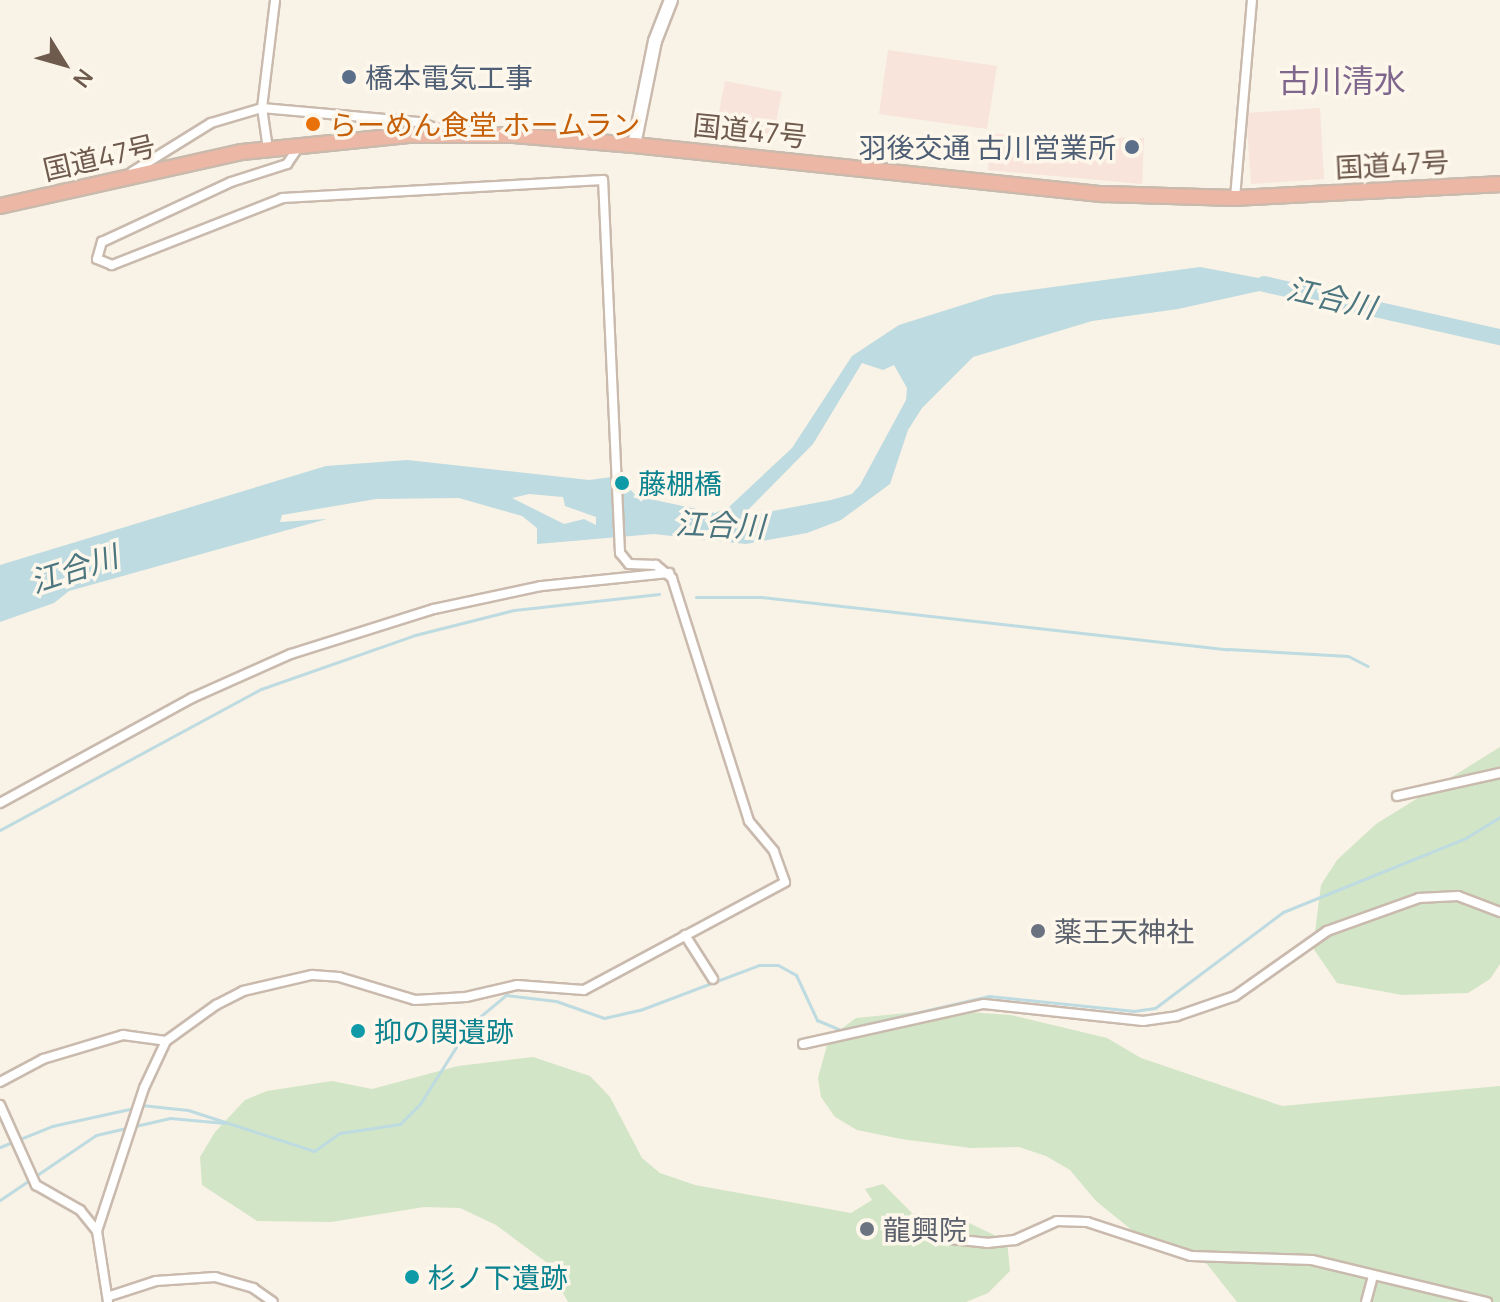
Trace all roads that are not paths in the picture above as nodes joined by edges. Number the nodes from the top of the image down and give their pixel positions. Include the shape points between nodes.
1 (275, 0) edge
2 (671, 0) edge
3 (1252, 0) edge
4 (262, 108) junction
5 (454, 135) junction
6 (301, 144) junction
7 (634, 145) junction
8 (268, 149) junction
9 (125, 177) junction
10 (1500, 184) edge
11 (1235, 198) junction
12 (0, 206) edge
13 (669, 573) junction
14 (1500, 773) edge
15 (1397, 796) dead end
16 (0, 803) edge
17 (1500, 912) edge
18 (685, 935) junction
19 (713, 979) dead end
20 (166, 1041) junction
21 (803, 1044) dead end
22 (0, 1082) edge
23 (0, 1105) edge
24 (97, 1231) junction
25 (951, 1239) dead end
26 (1373, 1276) junction
27 (109, 1299) edge
28 (273, 1302) edge
29 (1366, 1302) edge
30 (1487, 1302) edge

1 - 4 street
2 - 7 main road via 655,41
3 - 11 street
4 - 5 street via 418,122
4 - 8 street
4 - 9 street via 211,123
5 - 6 highway, 国道47号
5 - 7 highway, 国道47号
6 - 8 highway, 国道47号
6 - 13 street via 287,164 231,182 102,242 97,259 112,265 283,198 600,179 606,190 620,553 629,564 656,565
7 - 11 highway, 国道47号 via 1014,186
8 - 9 highway, 国道47号
9 - 12 highway, 国道47号
10 - 11 highway, 国道47号
13 - 16 street via 526,589 434,609 291,654 192,698
13 - 18 street via 749,821 774,851 785,875 785,882 771,893
14 - 15 street
17 - 21 street via 1458,896 1419,898 1327,931 1235,996 1177,1016 1143,1021 984,1004
18 - 19 street
18 - 20 street via 584,990 517,985 466,997 415,1000 339,977 312,975 228,997
20 - 22 street via 123,1035 43,1059
20 - 24 street via 140,1100
23 - 24 street via 36,1184 80,1210
24 - 27 street
25 - 26 street via 1015,1240 1057,1221 1087,1222 1191,1256 1292,1257
26 - 29 street
26 - 30 street
27 - 28 street via 156,1281 215,1277 253,1288

